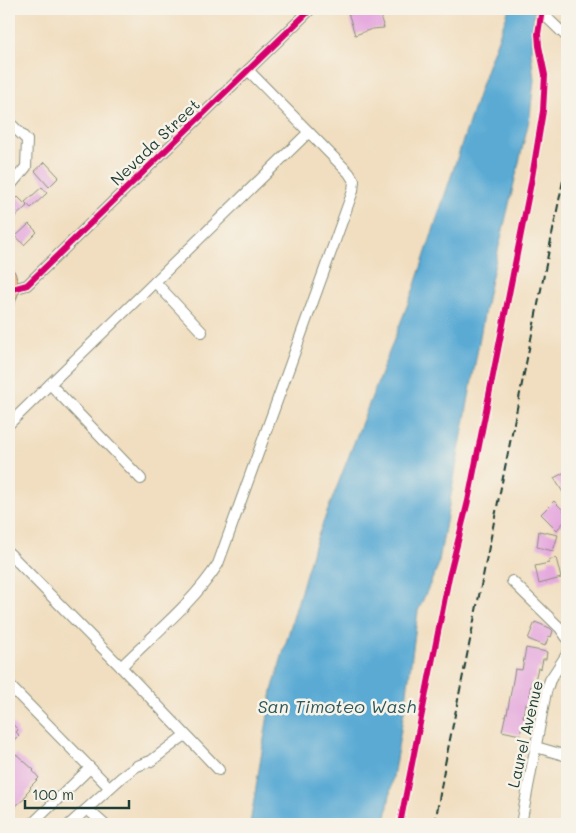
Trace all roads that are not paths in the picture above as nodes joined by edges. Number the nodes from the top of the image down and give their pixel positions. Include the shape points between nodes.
1 (311, 9) edge
2 (538, 9) edge
3 (556, 27) junction
4 (567, 37) edge
5 (567, 43) edge
6 (248, 70) junction
7 (9, 122) edge
8 (309, 132) junction
9 (9, 187) edge
10 (9, 275) edge
11 (155, 282) junction
12 (11, 294) edge
13 (202, 332) dead end
14 (50, 384) junction
15 (9, 424) edge
16 (142, 479) dead end
17 (9, 553) edge
18 (512, 581) dead end
19 (567, 638) edge
20 (567, 654) edge
21 (121, 667) junction
22 (9, 684) edge
23 (185, 735) junction
24 (536, 747) junction
25 (567, 756) edge
26 (90, 768) junction
27 (219, 770) dead end
28 (109, 787) junction
29 (87, 809) junction
30 (32, 824) edge
31 (70, 824) edge
32 (104, 824) edge
33 (521, 824) edge

1 - 6 street, Nevada Street
2 - 3 street
3 - 4 street
3 - 5 street
6 - 8 street
6 - 12 street, Nevada Street via 27,285
7 - 9 street via 27,140 26,167
8 - 11 street
8 - 21 street via 349,173 354,181 353,190 218,564 192,597
10 - 12 main road
11 - 13 street
11 - 14 street
14 - 15 street
14 - 16 street
17 - 21 street
18 - 19 street
20 - 24 street, Laurel Avenue via 550,680
21 - 23 street
22 - 26 street
23 - 27 street
23 - 28 street
24 - 25 street
24 - 33 street, Laurel Avenue
26 - 28 street
26 - 30 street
28 - 29 street
29 - 31 street
29 - 32 street

